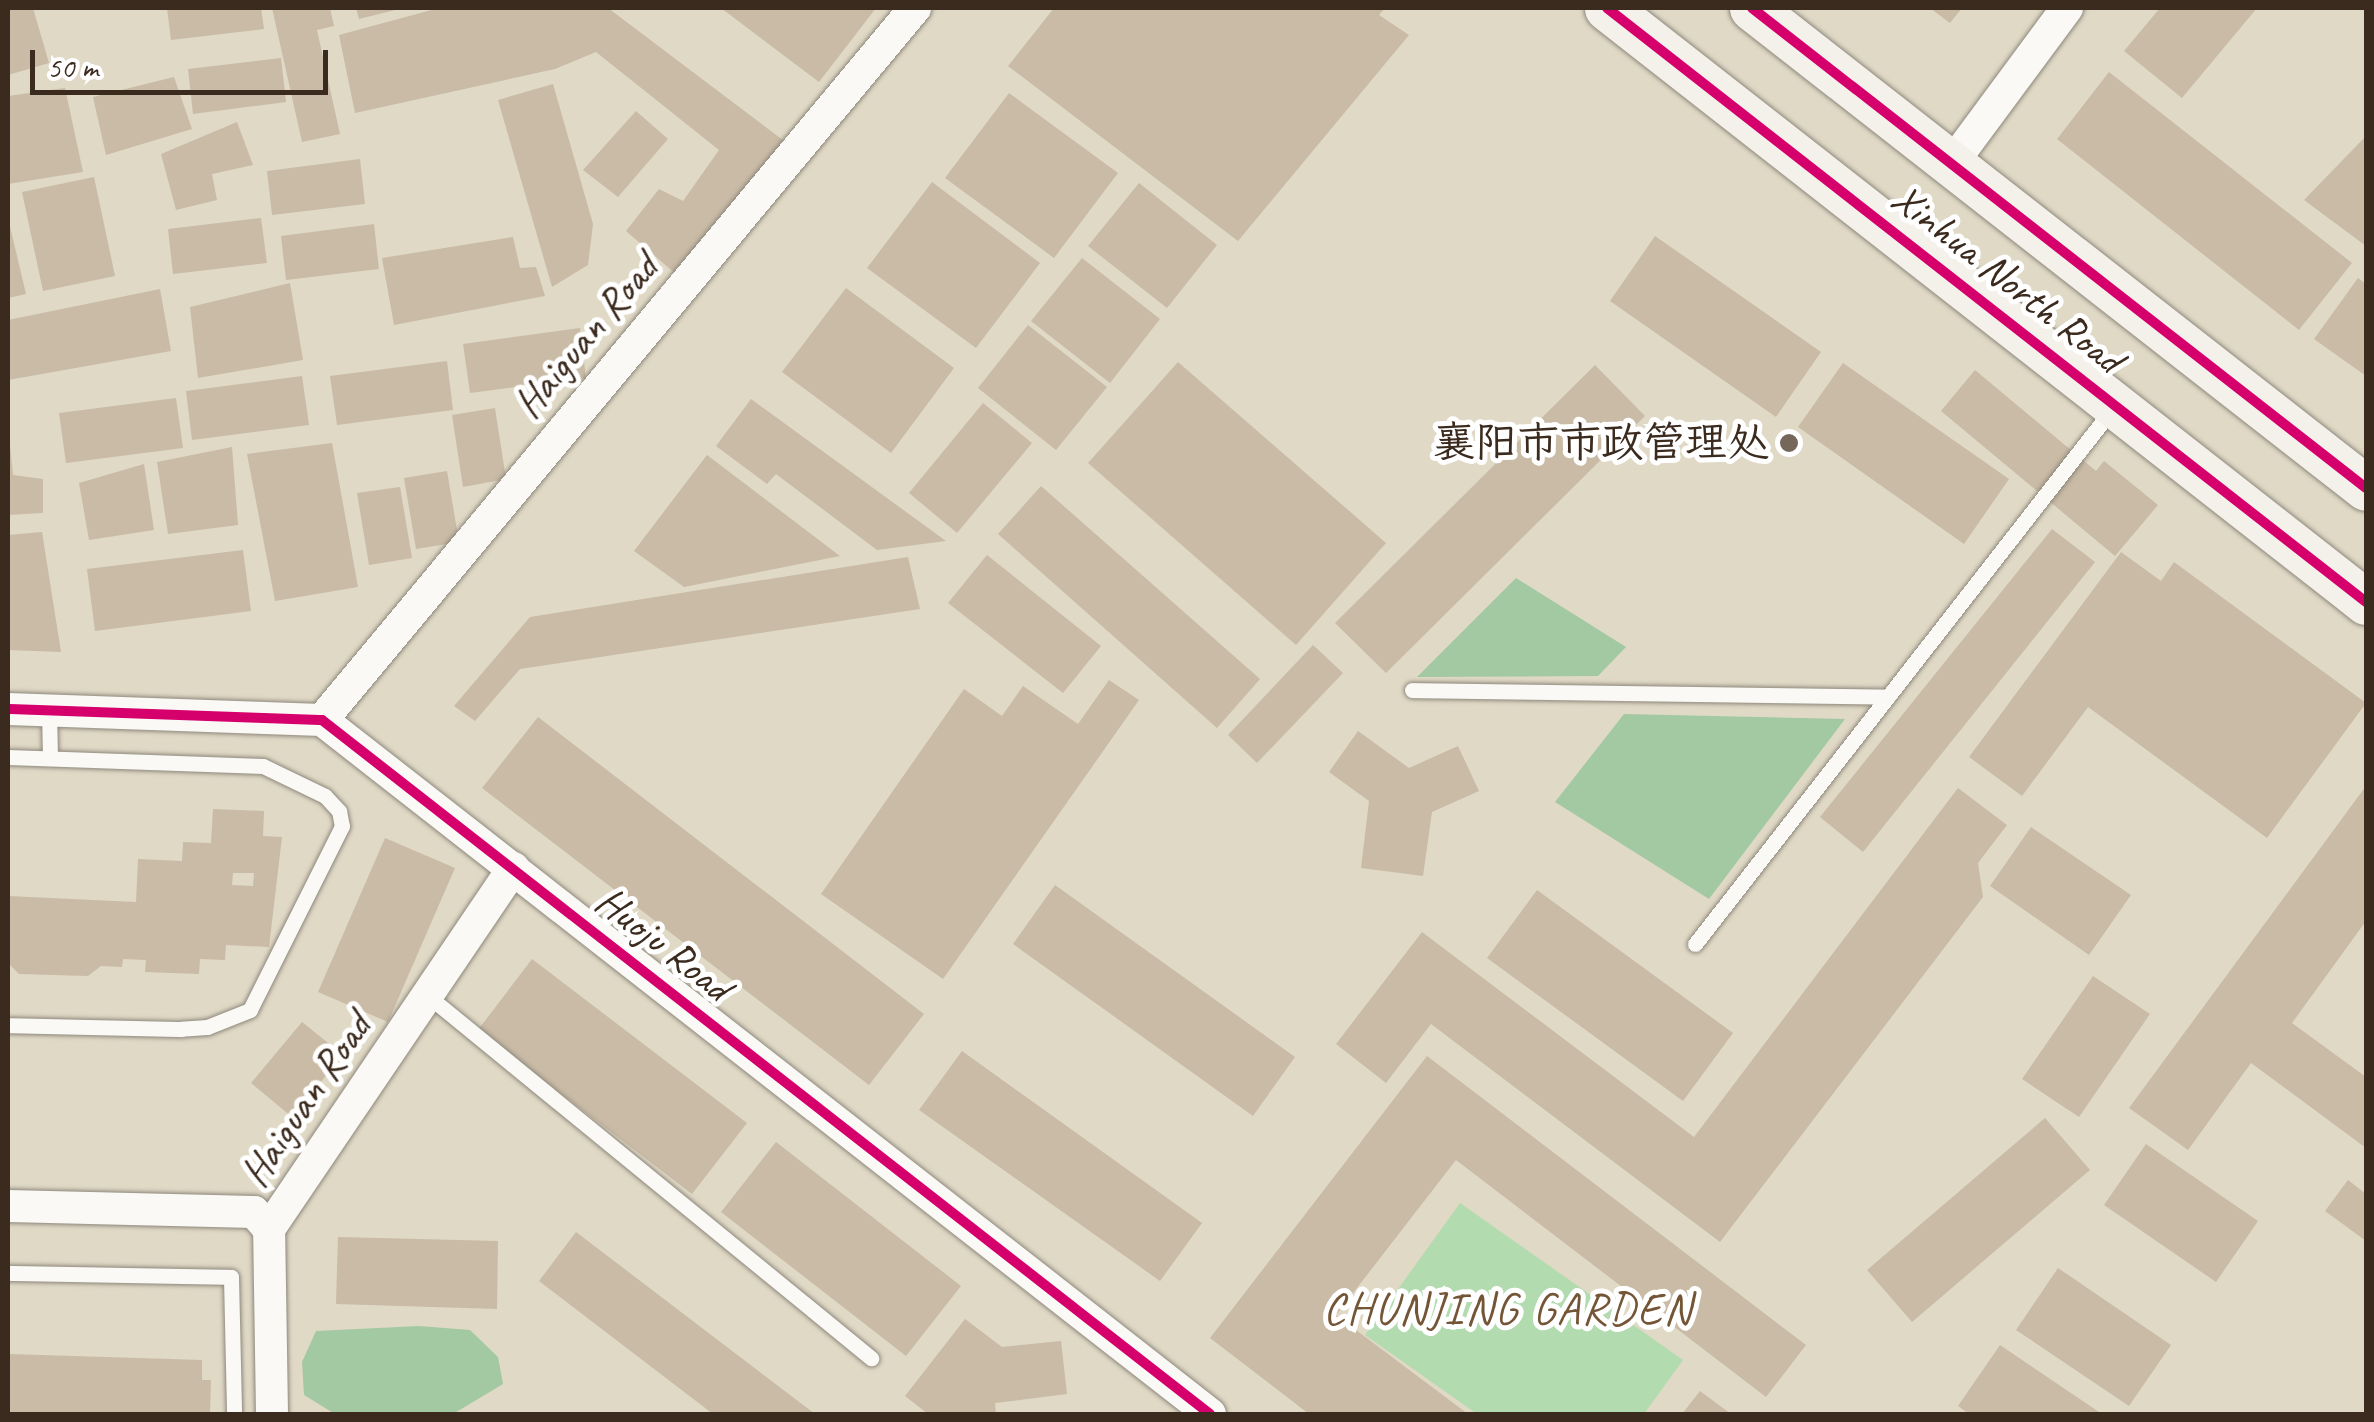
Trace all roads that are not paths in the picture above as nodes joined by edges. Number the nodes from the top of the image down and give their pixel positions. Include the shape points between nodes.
1 (916, 8) edge
2 (1608, 8) edge
3 (1752, 8) edge
4 (2067, 8) edge
5 (1953, 162) junction
6 (2115, 405) junction
7 (2366, 488) edge
8 (2366, 602) edge
9 (1412, 690) dead end
10 (1888, 696) junction
11 (8, 709) edge
12 (49, 710) junction
13 (322, 720) junction
14 (8, 757) edge
15 (50, 757) junction
16 (513, 868) junction
17 (1694, 944) dead end
18 (427, 996) junction
19 (8, 1025) edge
20 (8, 1206) edge
21 (269, 1230) junction
22 (8, 1273) edge
23 (871, 1358) dead end
24 (234, 1414) edge
25 (272, 1414) edge
26 (1210, 1414) edge

1 - 13 street, Haiguan Road
2 - 6 main road, Xinhua North Road
3 - 5 main road, Xinhua North Road
4 - 5 street
5 - 7 main road, Xinhua North Road
6 - 8 main road, Xinhua North Road
6 - 10 lane
9 - 10 lane
10 - 17 lane
11 - 12 street
12 - 13 street
12 - 15 lane
13 - 16 street, Huoju Road
14 - 15 lane
15 - 19 lane via 263,766 325,796 342,826 250,1010 194,1028
16 - 18 street, Haiguan Road
16 - 26 street, Huoju Road
18 - 21 street, Haiguan Road
18 - 23 lane
20 - 21 street, Haiguan Road via 254,1212
21 - 25 street, Haiguan Road
22 - 24 lane via 231,1277

